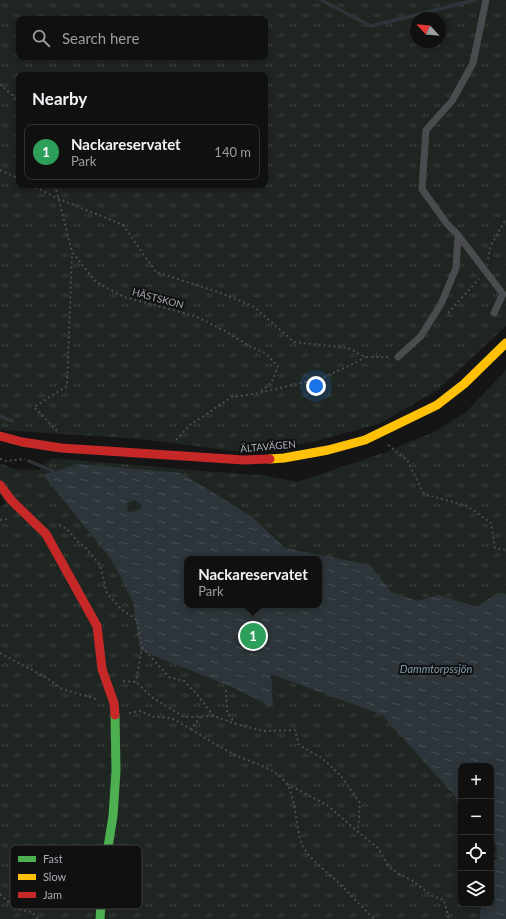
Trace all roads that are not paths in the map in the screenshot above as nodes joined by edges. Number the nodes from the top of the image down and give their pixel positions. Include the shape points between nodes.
1 (486, 0) edge
2 (458, 235) junction
3 (494, 313) dead end
4 (506, 343) edge
5 (398, 357) road end
6 (0, 436) edge
7 (0, 485) edge
8 (108, 845) edge
9 (101, 909) edge
10 (100, 919) edge

1 - 2 lane via 473,63 452,101 426,130 422,189
2 - 3 lane via 503,294
2 - 5 lane via 456,268 441,304 421,336
4 - 6 main road, ÄLTAVÄGEN via 464,384 437,405 365,440 328,450 284,458 244,460 61,448
7 - 8 main road via 11,500 46,534 97,626 102,669 114,703 116,771
9 - 10 main road

